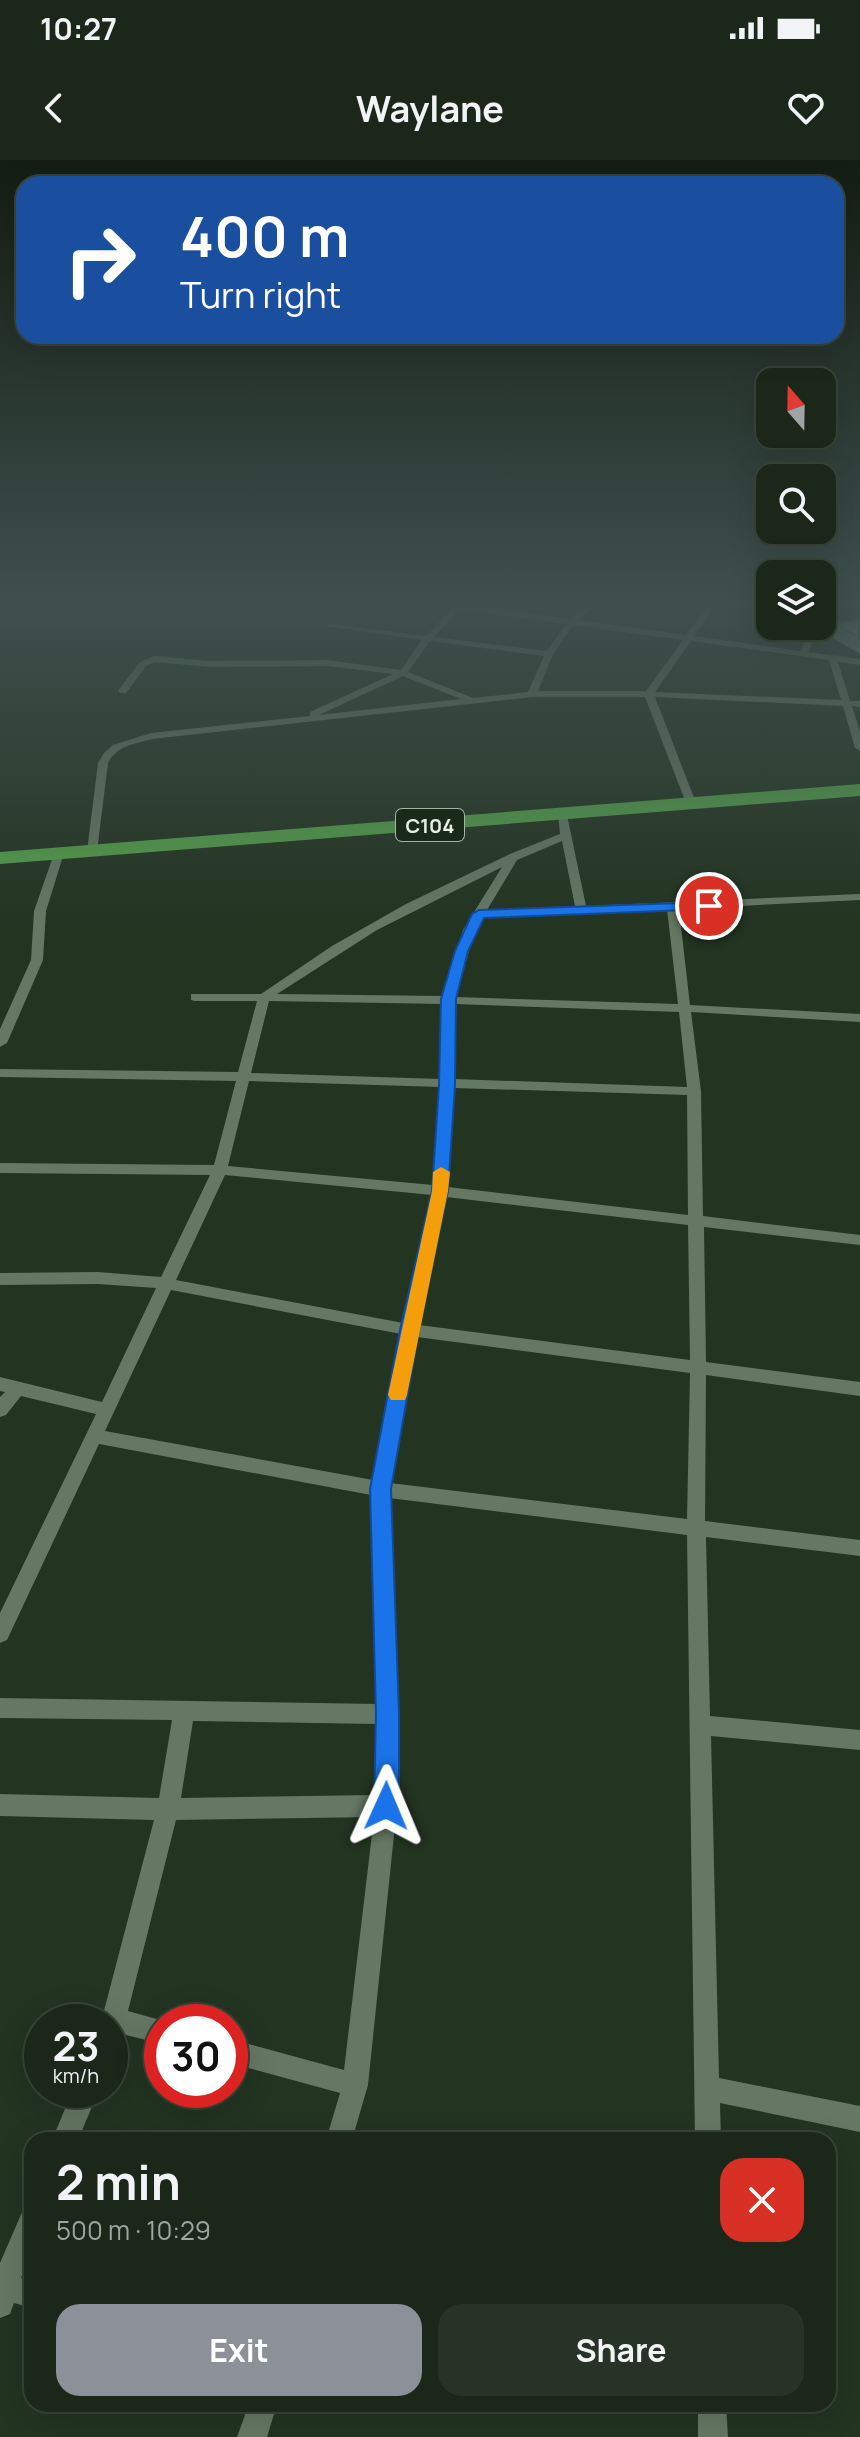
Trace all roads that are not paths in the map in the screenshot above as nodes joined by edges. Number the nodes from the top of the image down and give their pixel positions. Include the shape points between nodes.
1 (317, 712) edge
2 (370, 712) edge
3 (656, 712) edge
4 (848, 712) edge
5 (300, 720) junction
6 (860, 748) edge
7 (860, 790) edge
8 (691, 803) junction
9 (564, 825) junction
10 (92, 851) junction
11 (59, 853) junction
12 (514, 856) junction
13 (0, 858) edge
14 (860, 897) edge
15 (673, 908) junction
16 (581, 910) junction
17 (479, 914) junction
18 (195, 997) dead end
19 (264, 997) junction
20 (449, 999) junction
21 (686, 1006) junction
22 (860, 1018) edge
23 (0, 1043) edge
24 (0, 1073) edge
25 (243, 1075) junction
26 (447, 1085) junction
27 (694, 1091) junction
28 (0, 1168) edge
29 (220, 1170) junction
30 (440, 1191) junction
31 (696, 1221) junction
32 (860, 1240) edge
33 (0, 1279) edge
34 (164, 1283) junction
35 (410, 1330) junction
36 (698, 1370) junction
37 (0, 1384) edge
38 (18, 1387) junction
39 (860, 1389) edge
40 (0, 1410) edge
41 (108, 1410) junction
42 (96, 1436) junction
43 (380, 1489) junction
44 (696, 1529) junction
45 (860, 1548) edge
46 (0, 1634) edge
47 (0, 1708) edge
48 (184, 1710) junction
49 (388, 1714) junction
50 (701, 1725) junction
51 (860, 1740) edge
52 (0, 1805) edge
53 (386, 1806) junction
54 (168, 1809) junction
55 (119, 2004) edge
56 (248, 2056) edge
57 (355, 2085) junction
58 (707, 2088) junction
59 (78, 2108) edge
60 (860, 2119) edge
61 (68, 2132) edge
62 (341, 2132) edge
63 (708, 2132) edge
64 (24, 2238) edge
65 (1, 2292) edge
66 (24, 2293) edge
67 (260, 2412) edge
68 (712, 2412) edge
69 (252, 2437) edge
70 (713, 2437) edge

1 - 5 street
2 - 5 street
3 - 8 street
4 - 6 street
5 - 10 street via 151,736 116,747 103,763
7 - 8 highway, C104
8 - 9 highway, C104
9 - 10 highway, C104
9 - 12 street
9 - 16 street
10 - 11 highway, C104
11 - 13 highway, C104
11 - 23 street via 40,911 37,960
12 - 17 street
12 - 19 street via 369,927
14 - 15 street
15 - 16 street
15 - 21 street
16 - 17 street
17 - 20 street
18 - 19 street
19 - 20 street
19 - 25 street
20 - 21 street
20 - 26 street
21 - 22 street
21 - 27 street
24 - 25 street
25 - 26 street
25 - 29 street
26 - 27 street
26 - 30 street
27 - 31 street
28 - 29 street
29 - 30 street
29 - 34 street
30 - 31 street
30 - 35 street
31 - 32 street
31 - 36 street
33 - 34 street
34 - 35 street
34 - 41 street
35 - 36 street
35 - 43 street
36 - 39 street
36 - 44 street
37 - 38 street
38 - 40 street
38 - 41 street
41 - 42 street
42 - 43 street
42 - 46 street
43 - 44 street
43 - 49 street
44 - 45 street
44 - 50 street
47 - 48 street
48 - 49 street
48 - 54 street
49 - 53 street
50 - 51 street
50 - 58 street
52 - 54 street
53 - 54 street
53 - 57 street
54 - 55 street
56 - 57 street
57 - 62 street
58 - 60 street
58 - 63 street
59 - 61 street
64 - 65 street
65 - 66 street
67 - 69 street
68 - 70 street

